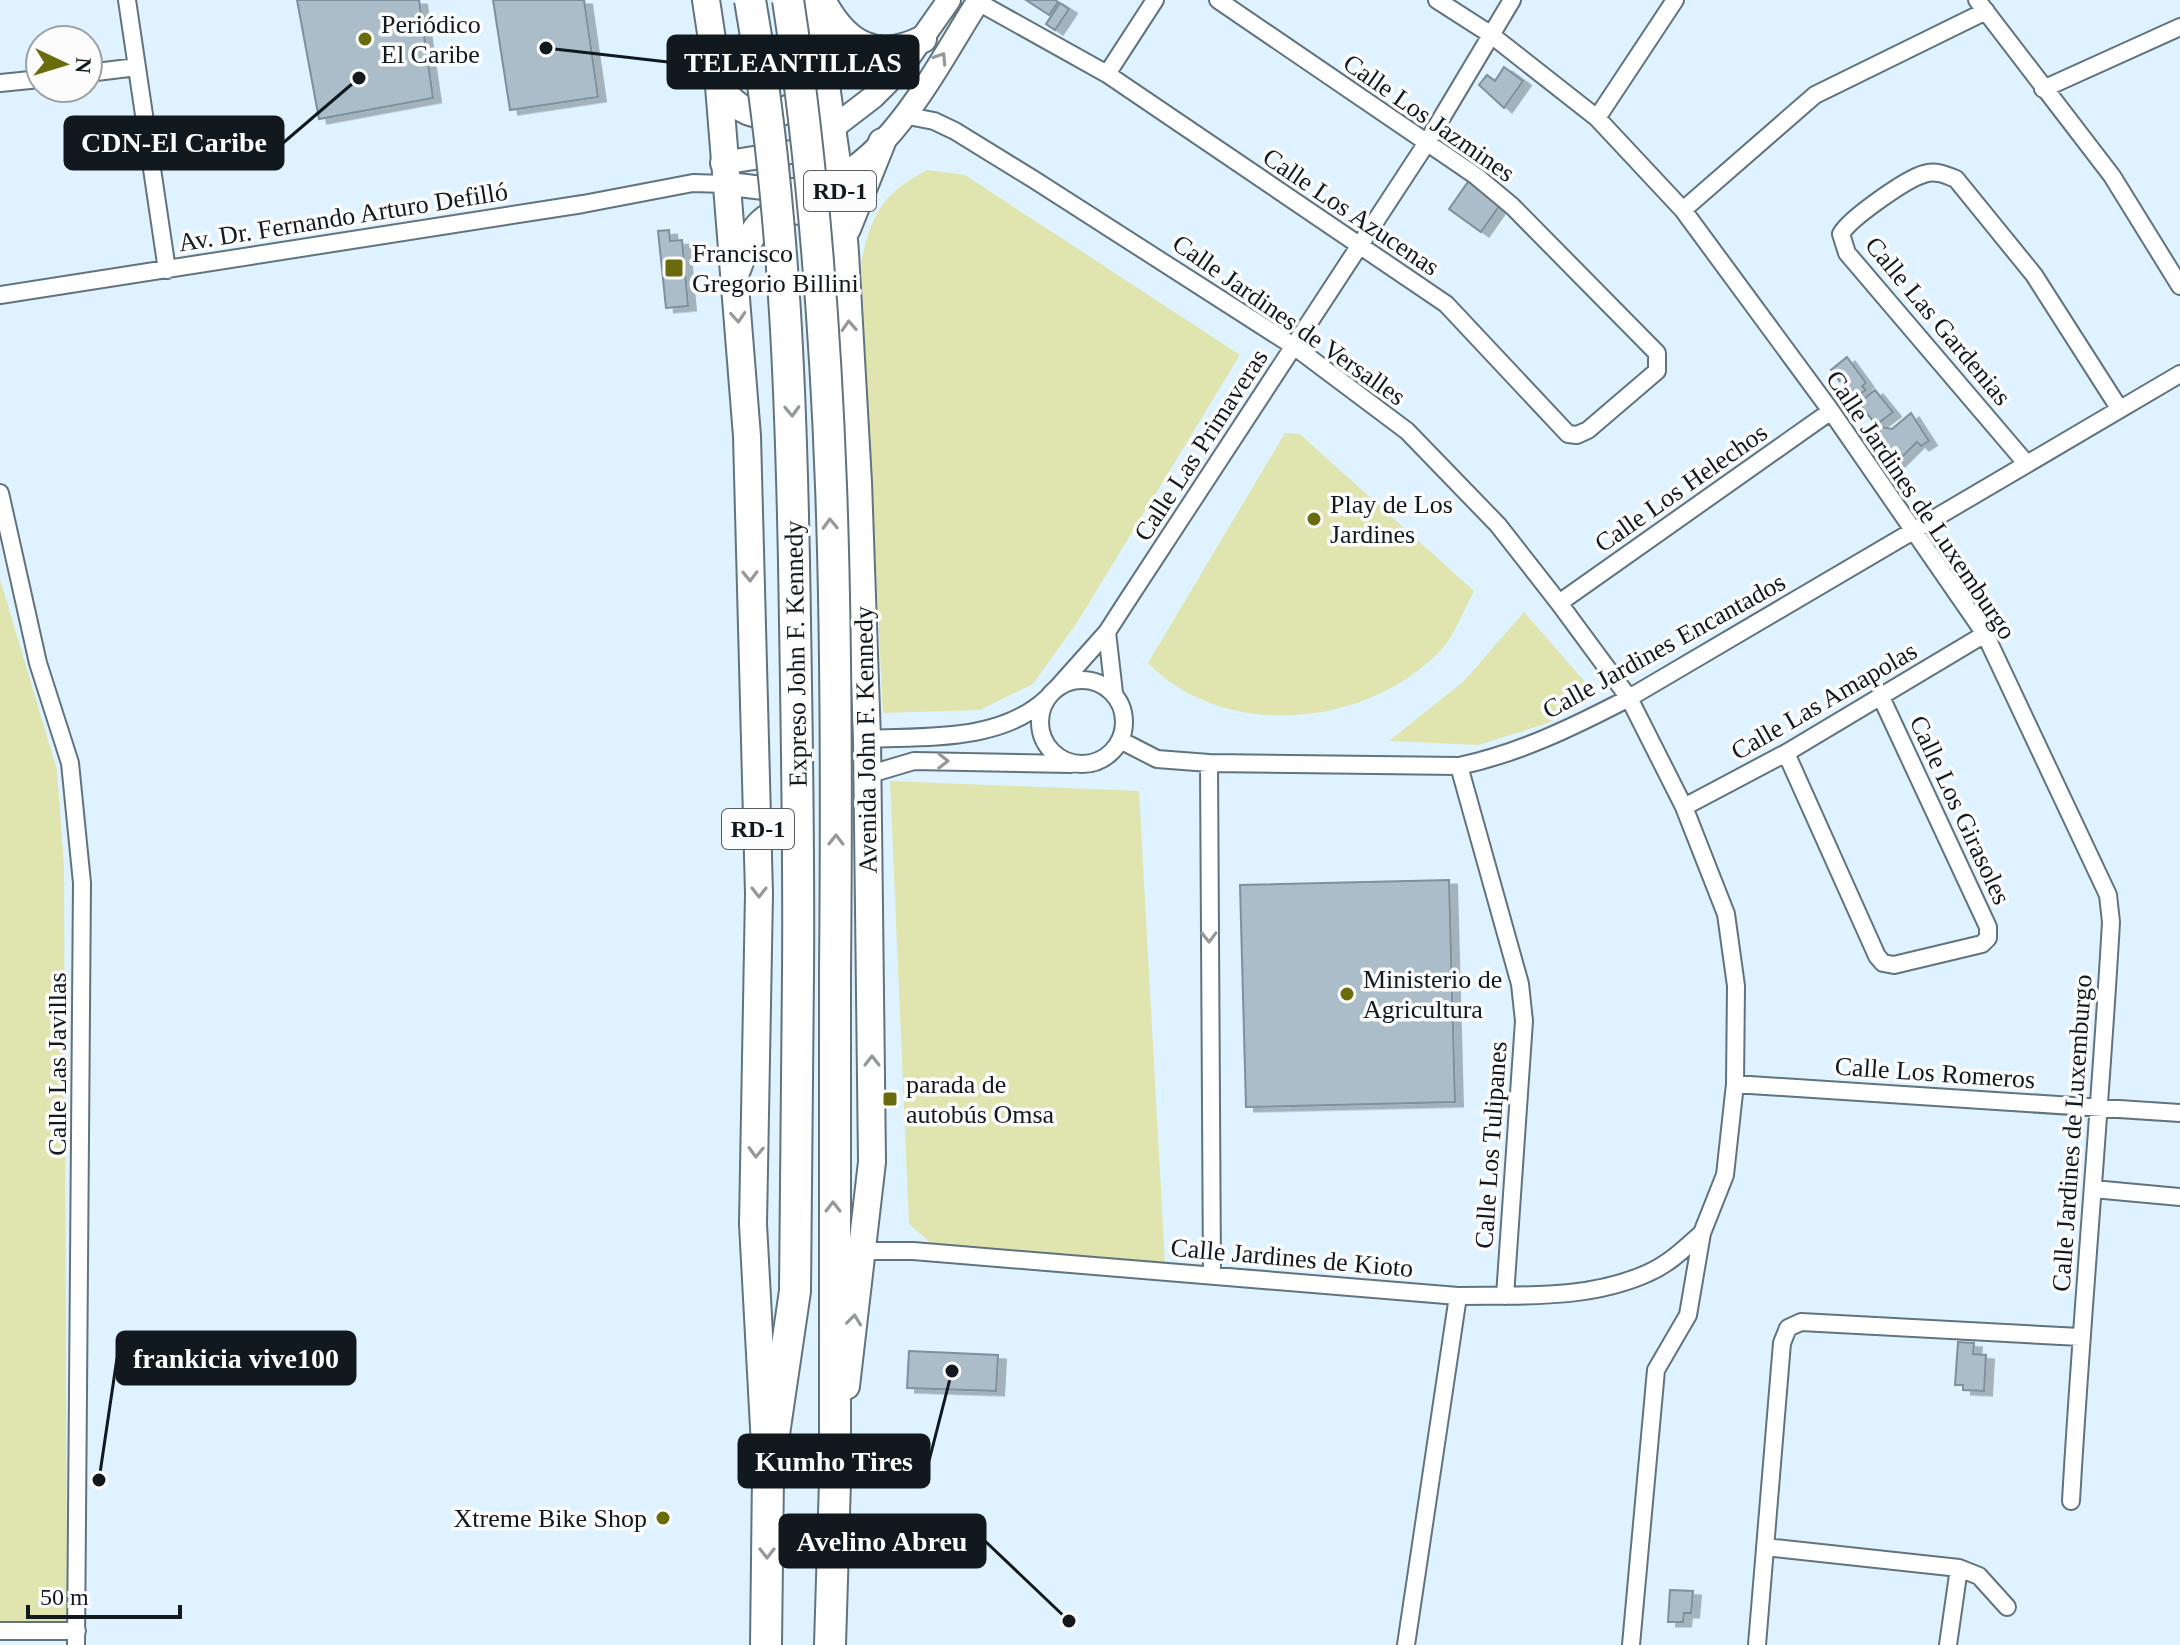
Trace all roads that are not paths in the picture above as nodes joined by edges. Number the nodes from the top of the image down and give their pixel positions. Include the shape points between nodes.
1 (127, 0) edge
2 (706, 0) edge
3 (750, 0) edge
4 (788, 0) edge
5 (814, 0) edge
6 (822, 0) edge
7 (949, 0) edge
8 (1155, 0) edge
9 (1218, 0) edge
10 (1437, 0) edge
11 (1512, 0) edge
12 (1675, 0) edge
13 (979, 1) edge
14 (1981, 6) edge
15 (2180, 27) edge
16 (1490, 34) junction
17 (923, 39) junction
18 (137, 67) junction
19 (824, 69) junction
20 (104, 71) edge
21 (1107, 74) junction
22 (24, 81) edge
23 (0, 83) edge
24 (719, 86) junction
25 (2043, 89) junction
26 (903, 115) junction
27 (1597, 118) junction
28 (832, 128) junction
29 (882, 142) junction
30 (1426, 144) junction
31 (724, 173) junction
32 (839, 177) junction
33 (1683, 210) junction
34 (844, 247) junction
35 (1359, 248) junction
36 (167, 270) junction
37 (735, 275) junction
38 (2180, 286) edge
39 (0, 295) edge
40 (1295, 347) junction
41 (1659, 365) joint
42 (2180, 374) edge
43 (2119, 408) junction
44 (1831, 411) junction
45 (2026, 463) junction
46 (0, 493) edge
47 (1913, 533) junction
48 (1559, 603) junction
49 (1107, 632) junction
50 (1985, 634) junction
51 (1052, 693) junction
52 (1114, 693) junction
53 (1881, 697) junction
54 (1629, 698) junction
55 (867, 739) junction
56 (1120, 740) junction
57 (1786, 753) junction
58 (1209, 763) junction
59 (1079, 764) junction
60 (1459, 766) junction
61 (867, 775) junction
62 (1684, 807) junction
63 (1735, 1084) junction
64 (2100, 1108) junction
65 (2180, 1113) edge
66 (2093, 1189) junction
67 (2180, 1197) edge
68 (1702, 1233) junction
69 (862, 1251) junction
70 (1212, 1276) junction
71 (1458, 1296) junction
72 (1505, 1296) junction
73 (2080, 1337) junction
74 (768, 1475) junction
75 (835, 1481) junction
76 (2071, 1501) dead end
77 (1765, 1547) junction
78 (1959, 1568) junction
79 (2007, 1607) dead end
80 (0, 1631) edge
81 (76, 1638) edge
82 (766, 1645) edge
83 (830, 1645) edge
84 (1406, 1645) edge
85 (1631, 1645) edge
86 (1757, 1645) edge
87 (1948, 1645) edge

1 - 18 street
2 - 24 main road, RD-1
3 -> 74 highway, Expreso John F. Kennedy / RD-1, bridge via 784,254 792,415 798,974 795,1291
75 -> 4 highway, Expreso John F. Kennedy / RD-1, bridge via 833,652 815,194
5 - 19 main road, Avenida John F. Kennedy / RD-1
6 - 17 main road via 842,32 872,48 903,49
7 - 17 main road
8 - 21 street
9 - 30 street, Calle Los Jazmines
10 - 16 street, Calle Jardines de Luxemburgo
11 - 16 street, Calle Las Primaveras
12 - 27 street
13 - 21 street, Calle Los Azucenas
26 -> 13 main road
14 - 25 street
14 - 33 street via 1815,95
15 - 25 street
16 - 27 street, Calle Jardines de Luxemburgo
16 - 30 street, Calle Las Primaveras
17 - 28 main road via 873,97
18 - 20 street
18 - 36 street
19 - 24 main road via 806,96 778,113 741,110
19 - 28 main road, Avenida John F. Kennedy / RD-1
21 - 35 street, Calle Los Azucenas
22 - 23 street
24 - 31 main road, RD-1
25 - 38 street via 2112,176
26 - 29 main road
26 - 40 street, Calle Jardines de Versalles via 955,131
27 - 33 street, Calle Jardines de Luxemburgo
28 - 31 main road via 804,150
28 - 32 main road, Avenida John F. Kennedy / RD-1
29 - 32 main road
29 - 34 main road via 857,199
30 - 35 street, Calle Las Primaveras
30 - 41 street, Calle Los Jazmines via 1512,206 1657,353
31 - 32 main road via 804,189
31 - 36 street, Av. Dr. Fernando Arturo Defilló via 583,204
31 - 37 main road, RD-1
32 - 34 main road, Avenida John F. Kennedy / RD-1
33 - 44 street, Calle Jardines de Luxemburgo
34 - 37 main road via 822,219 784,211 758,227
55 -> 34 main road, Avenida John F. Kennedy / RD-1
35 - 40 street, Calle Las Primaveras
35 - 41 street, Calle Los Azucenas via 1446,304 1568,434 1588,430
36 - 39 street, Av. Dr. Fernando Arturo Defilló
37 -> 74 main road, RD-1 via 747,436 756,718 759,909 753,1224
40 - 48 street, Calle Jardines de Versalles via 1407,431 1498,525
40 - 49 street, Calle Las Primaveras
42 - 43 street, Calle Jardines Encantados
43 - 45 street, Calle Jardines Encantados
43 - 45 street, Calle Las Gardenias via 2034,275 1956,179 1924,173 1849,220 1841,234 1847,253
44 - 47 street, Calle Jardines de Luxemburgo
44 - 48 street, Calle Los Helechos
45 - 47 street, Calle Jardines Encantados
46 - 81 street, Calle Las Javillas via 38,663 70,763 82,883
47 - 50 street, Calle Jardines de Luxemburgo
47 - 54 street, Calle Jardines Encantados
48 - 54 street, Calle Jardines de Versalles
49 - 51 street, Calle Las Primaveras
49 - 52 street
50 - 53 street, Calle Las Amapolas
50 - 64 street, Calle Jardines de Luxemburgo via 2108,895 2111,922
51 - 52 street via 1068,682 1092,680
51 - 55 street, Calle Las Primaveras via 1029,715 976,732
51 - 59 street via 1041,712 1045,740 1065,760
52 - 56 street via 1124,716
53 - 57 street, Calle Las Amapolas
53 - 57 street, Calle Los Girasoles via 1988,927 1982,944 1894,965 1883,963
54 - 60 street, Calle Jardines Encantados via 1500,758
54 - 62 street, Calle Jardines de Versalles
55 - 61 main road, Avenida John F. Kennedy / RD-1
56 - 58 street, Calle Jardines Encantados via 1157,759
56 - 59 street via 1103,758
57 - 62 street, Calle Las Amapolas
58 - 60 street, Calle Jardines Encantados
58 -> 70 street
61 -> 59 street via 914,761
60 - 72 street, Calle Los Tulipanes via 1520,984 1524,1021
69 -> 61 main road, Avenida John F. Kennedy / RD-1 via 872,1162
62 - 63 street, Calle Jardines de Versalles via 1726,914 1736,986
63 - 64 street, Calle Los Romeros
63 - 68 street, Calle Jardines de Versalles via 1725,1175
64 - 65 street, Calle Los Romeros
64 - 66 street, Calle Jardines de Luxemburgo
66 - 67 street
66 - 73 street, Calle Jardines de Luxemburgo
68 - 72 street, Calle Jardines de Kioto via 1647,1274 1575,1293
68 - 85 street, Calle Jardines de Versalles via 1688,1315 1656,1370
69 - 70 street, Calle Jardines de Kioto
75 -> 69 main road, Avenida John F. Kennedy / RD-1
70 - 71 street, Calle Jardines de Kioto
71 - 72 street, Calle Jardines de Kioto
71 - 84 street
73 - 76 street, Calle Jardines de Luxemburgo
73 - 77 street via 1801,1322 1788,1328 1782,1343
74 -> 82 highway, Expreso John F. Kennedy / RD-1
75 - 83 highway, Expreso John F. Kennedy / RD-1
77 - 78 street
77 - 86 street
78 - 79 street via 1979,1576
78 - 87 street
80 - 81 street

